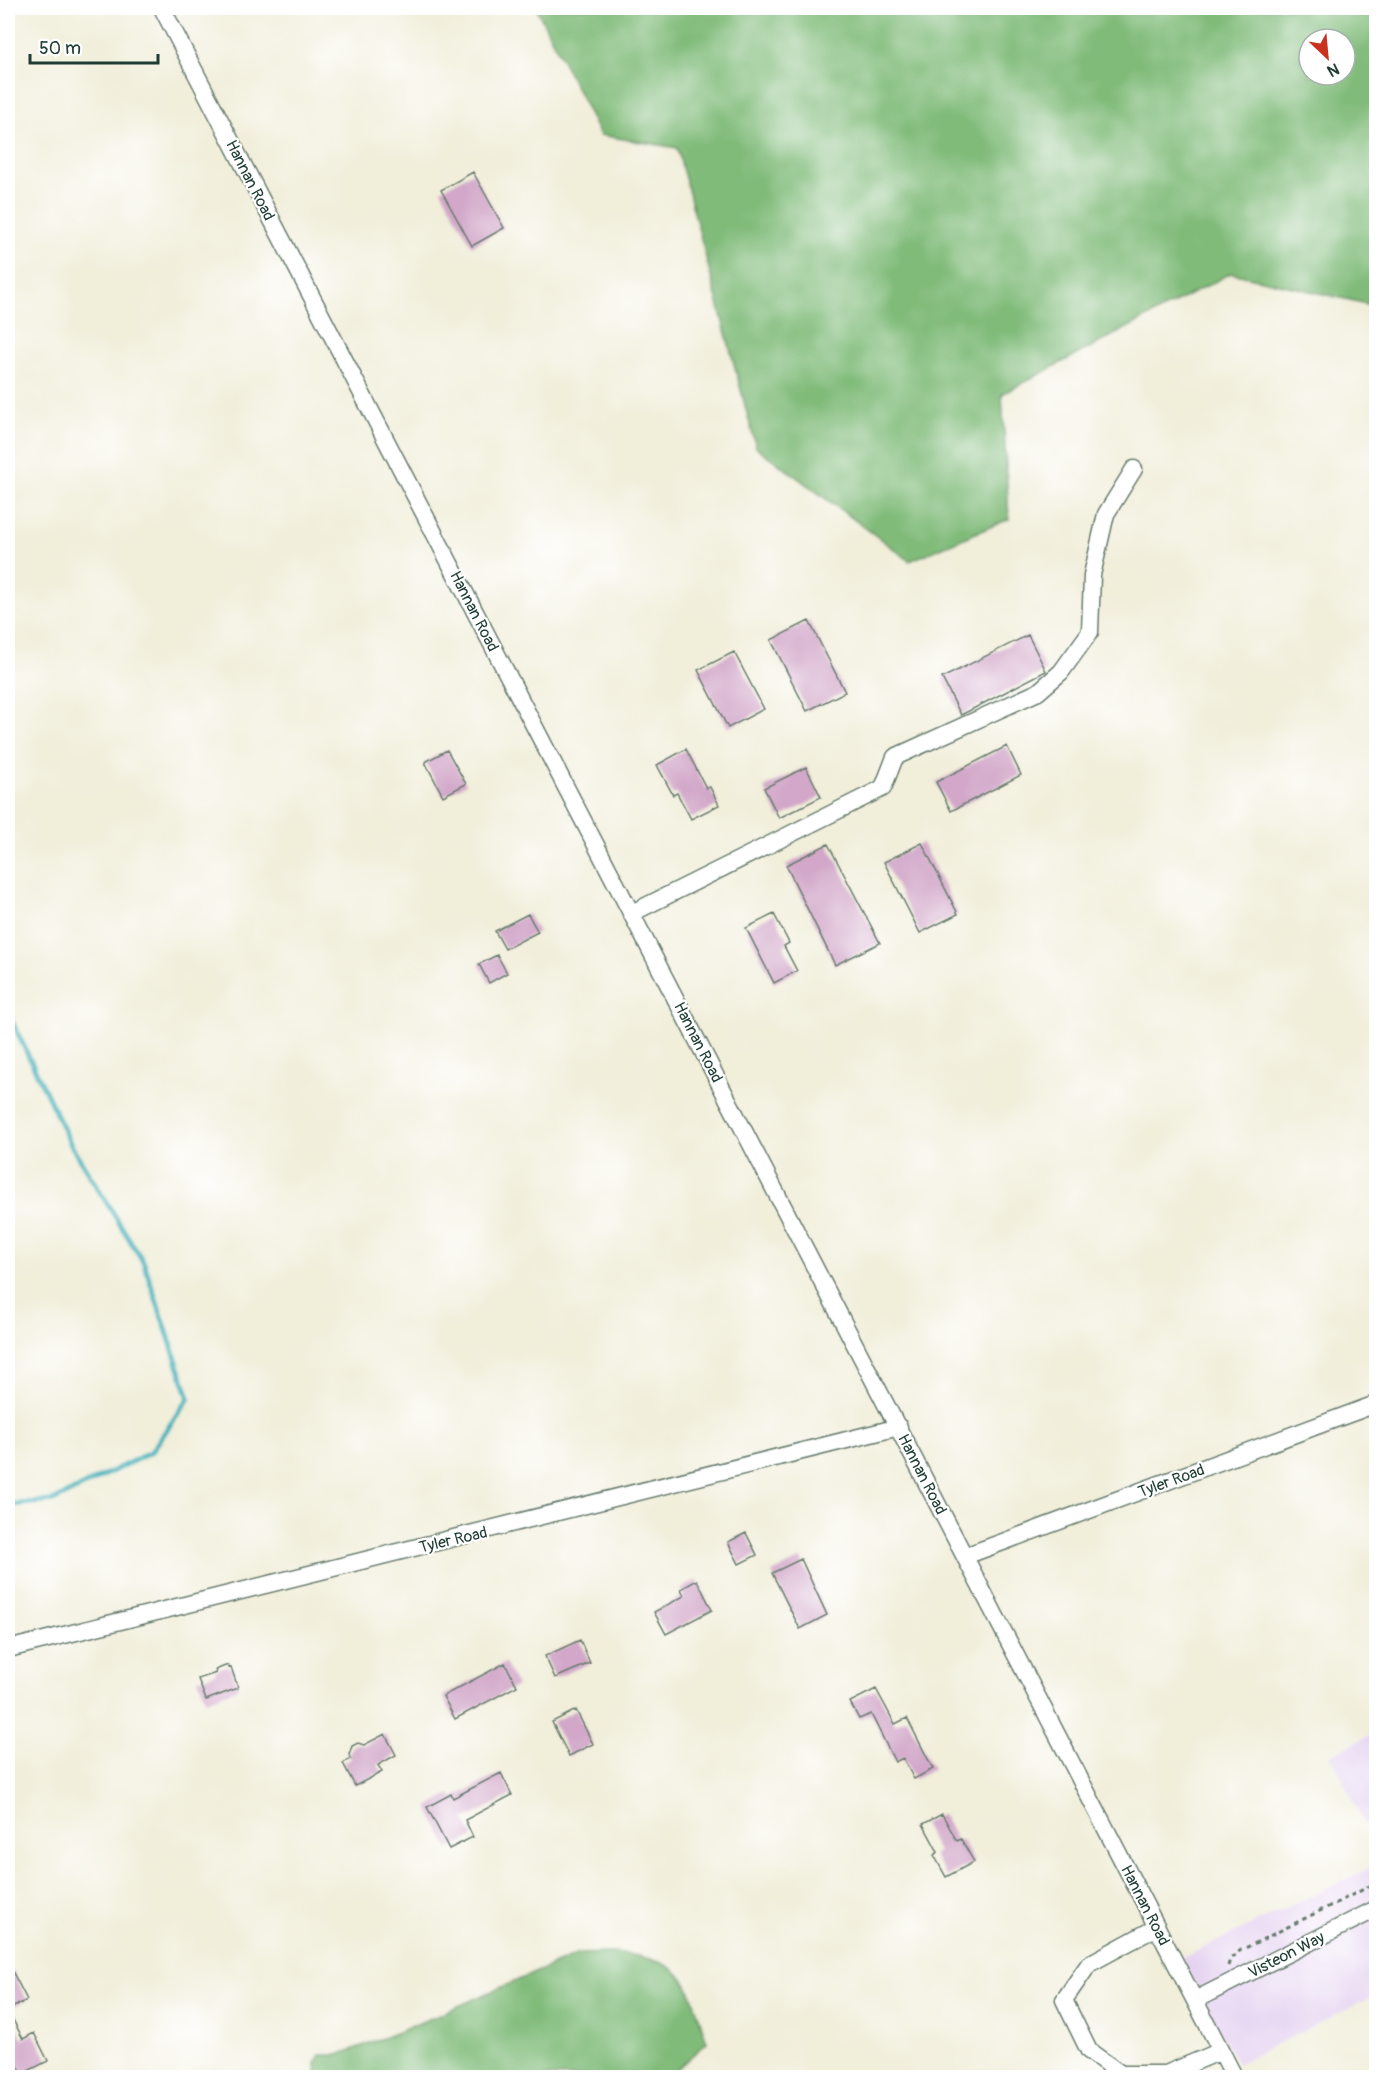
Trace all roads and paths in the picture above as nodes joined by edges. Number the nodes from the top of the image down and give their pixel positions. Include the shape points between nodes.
1 (165, 14) edge
2 (1134, 470) dead end
3 (632, 913) junction
4 (1377, 1404) edge
5 (899, 1427) junction
6 (965, 1556) junction
7 (8, 1649) edge
8 (1377, 1883) edge
9 (1377, 1909) edge
10 (1157, 1927) junction
11 (1233, 1981) junction
12 (1195, 2000) junction
13 (1221, 2050) junction
14 (1161, 2075) edge
15 (1235, 2078) edge

1 - 3 street, Hannan Road
2 - 3 street via 1106,514 1092,575 1090,632 1061,672 1038,692 895,757 883,788
3 - 5 street, Hannan Road
4 - 6 street, Tyler Road
5 - 6 street, Hannan Road
5 - 7 street, Tyler Road
6 - 10 street, Hannan Road
8 - 11 path via 1241,1950 1230,1959 1227,1968
9 - 11 street, Visteon Way
10 - 12 street, Hannan Road
10 - 14 street via 1089,1964 1064,2000 1089,2051 1121,2074
11 - 12 street, Visteon Way
12 - 13 street, Hannan Road
13 - 14 street
13 - 15 street, Hannan Road

